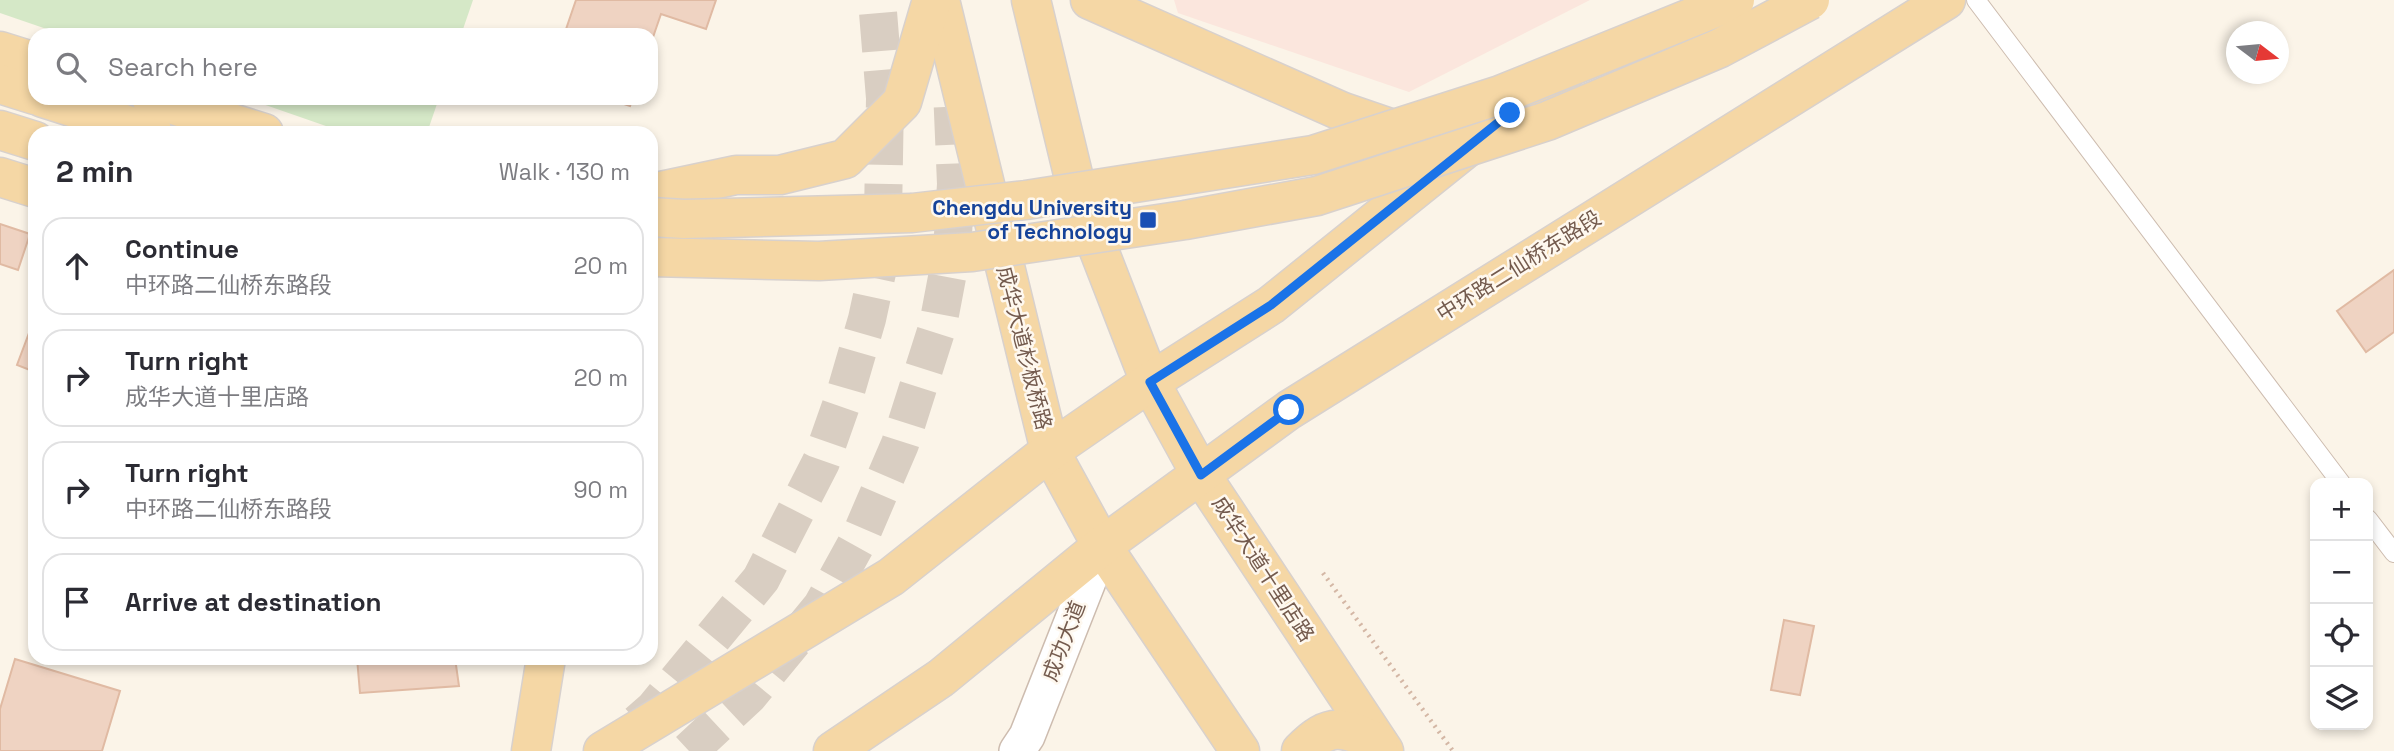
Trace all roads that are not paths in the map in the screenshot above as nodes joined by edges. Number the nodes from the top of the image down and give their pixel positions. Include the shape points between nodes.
1 (932, 0) edge
2 (940, 0) edge
3 (1031, 0) edge
4 (1090, 0) edge
5 (1696, 0) edge
6 (1735, 0) edge
7 (1810, 0) edge
8 (1946, 0) edge
9 (1976, 0) edge
10 (0, 51) edge
11 (28, 60) edge
12 (0, 84) edge
13 (28, 94) edge
14 (65, 105) edge
15 (174, 105) edge
16 (1510, 113) junction
17 (131, 126) edge
18 (241, 126) edge
19 (0, 130) edge
20 (28, 139) edge
21 (0, 177) edge
22 (28, 186) edge
23 (658, 192) edge
24 (658, 217) edge
25 (658, 257) edge
26 (1150, 382) junction
27 (1050, 451) junction
28 (1201, 475) junction
29 (2337, 478) edge
30 (2373, 526) edge
31 (1102, 546) junction
32 (2394, 553) edge
33 (545, 665) edge
34 (1027, 746) edge
35 (1381, 747) edge
36 (531, 751) edge
37 (603, 751) edge
38 (833, 751) edge
39 (1240, 751) edge
40 (1301, 751) edge

1 - 23 main road via 902,102 845,159 780,175 736,175
2 - 27 main road, 成华大道杉板桥路
3 - 26 main road via 1079,199
4 - 16 main road via 1343,112 1415,137
5 - 16 main road
6 - 24 main road, bridge via 1500,95 1313,155 912,213
7 - 25 main road, bridge via 1720,48 1546,121 1317,196 972,252 819,261
8 - 28 main road, 中环路二仙桥东路段 via 1289,410
9 - 29 lane
10 - 11 main road
12 - 13 main road
14 - 17 main road
15 - 18 main road
16 - 26 main road via 1271,305
19 - 20 main road
21 - 22 main road
26 - 27 main road
26 - 28 main road, 成华大道十里店路
27 - 31 main road
27 - 37 main road via 891,577
28 - 31 main road, 中环路二仙桥东路段
28 - 35 main road, 成华大道十里店路
30 - 32 lane
31 - 34 street, 成功大道
31 - 38 main road, 中环路二仙桥东路段 via 941,678
31 - 39 main road
33 - 36 main road
35 - 40 main road via 1347,729 1315,736

